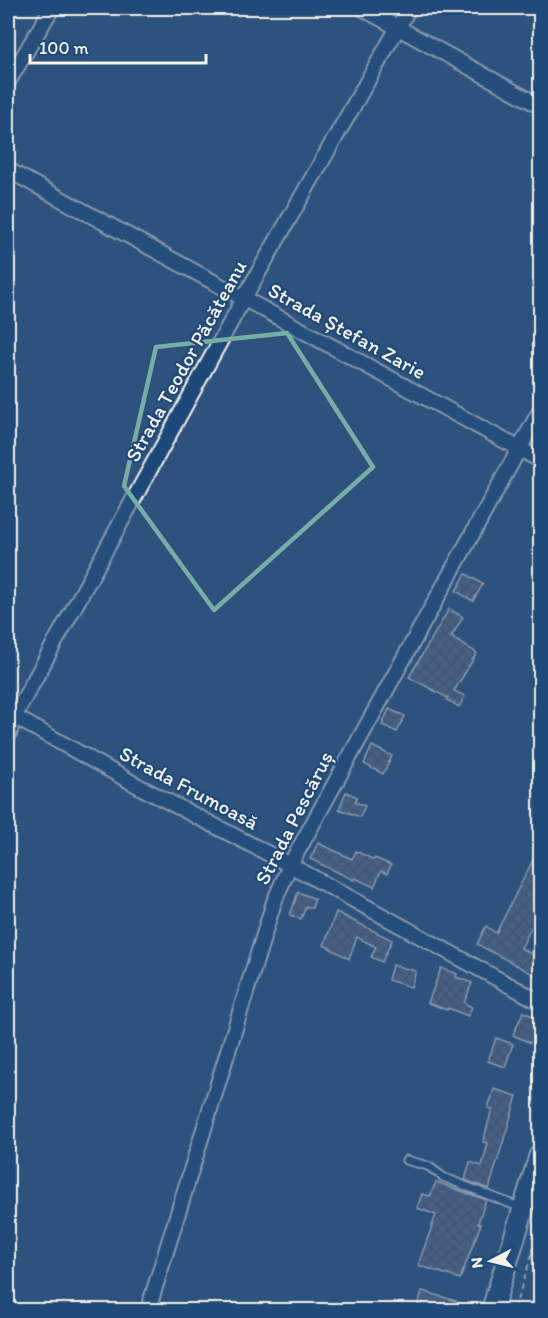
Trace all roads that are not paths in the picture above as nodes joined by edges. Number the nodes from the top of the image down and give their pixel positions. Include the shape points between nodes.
1 (52, 8) edge
2 (362, 8) edge
3 (409, 8) edge
4 (398, 27) junction
5 (8, 82) edge
6 (540, 106) edge
7 (8, 170) edge
8 (244, 298) junction
9 (540, 411) edge
10 (520, 448) junction
11 (540, 460) edge
12 (11, 715) edge
13 (8, 737) edge
14 (290, 865) junction
15 (540, 1002) edge
16 (540, 1155) edge
17 (406, 1160) dead end
18 (523, 1209) junction
19 (148, 1311) edge
20 (492, 1311) edge

1 - 5 street
2 - 4 street
3 - 4 street, Strada Teodor Păcăteanu
4 - 6 street
4 - 8 street, Strada Teodor Păcăteanu
7 - 8 street, Strada Ștefan Zarie
8 - 10 street, Strada Ștefan Zarie
8 - 12 street, Strada Teodor Păcăteanu
9 - 10 street, Strada Pescăruș
10 - 11 street, Strada Ștefan Zarie
10 - 14 street, Strada Pescăruș
12 - 13 street, Strada Teodor Păcăteanu
12 - 14 street, Strada Frumoasă
14 - 15 street, Strada Frumoasă
14 - 19 street, Strada Pescăruș via 274,902
16 - 18 main road
17 - 18 lane
18 - 20 main road

